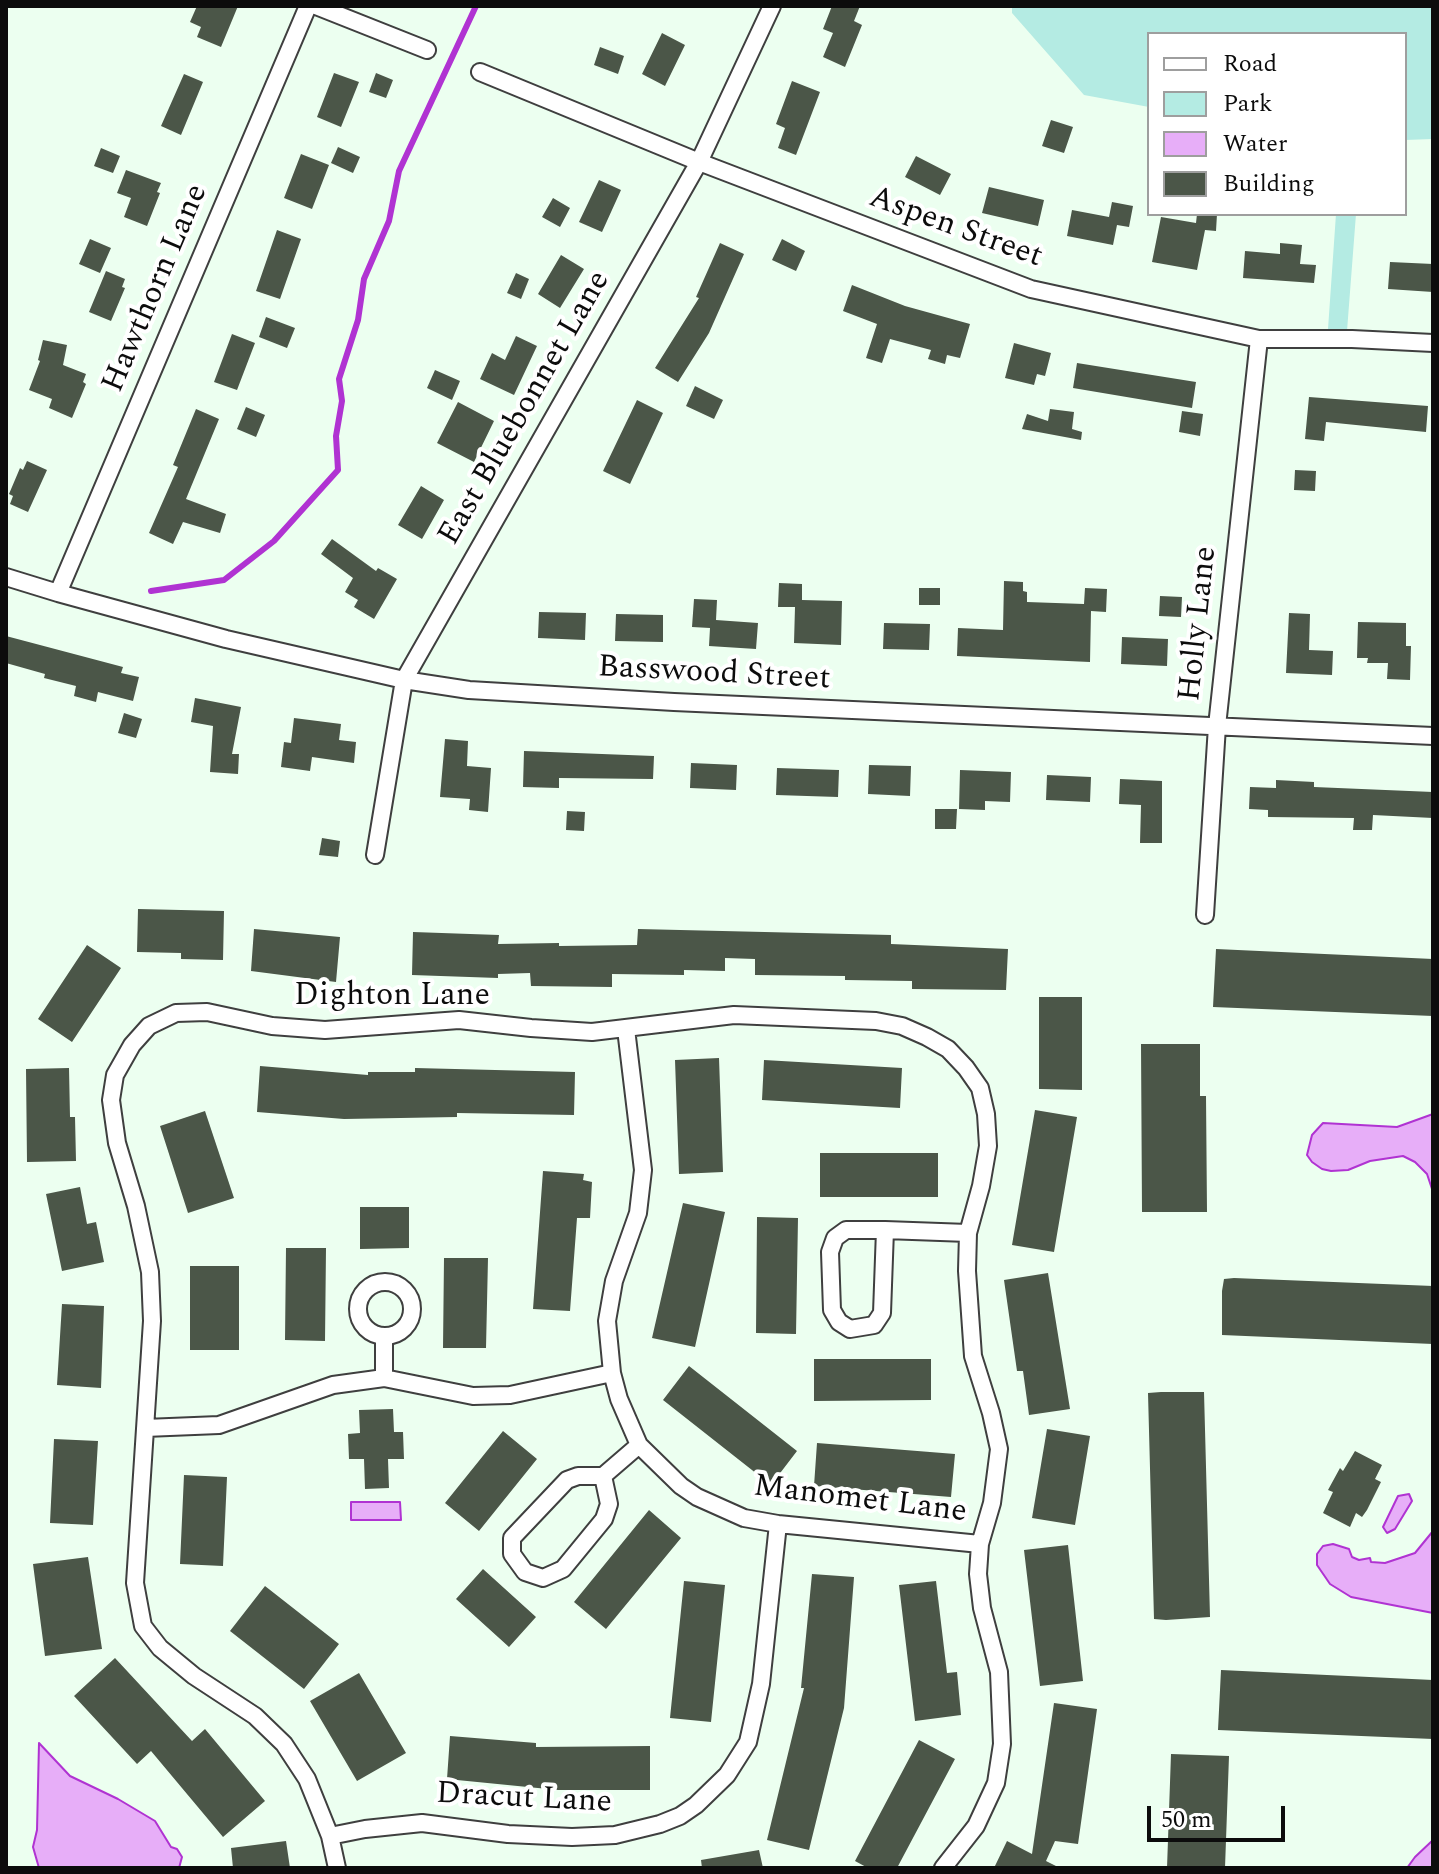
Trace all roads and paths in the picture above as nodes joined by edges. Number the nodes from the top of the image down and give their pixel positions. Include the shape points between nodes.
1 (308, 6) edge
2 (316, 6) edge
3 (772, 6) edge
4 (427, 50) dead end
5 (480, 72) dead end
6 (699, 162) junction
7 (1259, 339) junction
8 (1433, 343) edge
9 (6, 577) edge
10 (58, 593) junction
11 (404, 680) junction
12 (1217, 726) junction
13 (1433, 736) edge
14 (375, 855) dead end
15 (1205, 915) dead end
16 (626, 1029) junction
17 (885, 1230) junction
18 (968, 1233) junction
19 (384, 1336) dead end
20 (612, 1373) junction
21 (384, 1378) junction
22 (145, 1428) junction
23 (639, 1445) junction
24 (603, 1476) junction
25 (778, 1524) junction
26 (980, 1544) junction
27 (330, 1836) junction
28 (337, 1868) edge
29 (943, 1868) edge

1 - 10 street, Hawthorn Lane
2 - 4 street
3 - 6 street, East Bluebonnet Lane
5 - 6 street, Aspen Street
6 - 7 street, Aspen Street via 1031,289
6 - 11 street, East Bluebonnet Lane
7 - 8 street, Aspen Street
7 - 12 street, Holly Lane
9 - 10 street, Basswood Street
10 - 11 street, Basswood Street
11 - 12 street, Basswood Street via 469,690 674,702
11 - 14 street, East Bluebonnet Lane
12 - 13 street, Basswood Street
12 - 15 street, Holly Lane
16 - 18 street, Dighton Lane via 734,1015 876,1021 902,1026 948,1049 980,1088 986,1114 988,1146
16 - 20 street, Manomet Lane via 643,1170 638,1213 610,1301
16 - 22 street, Dighton Lane via 592,1032 459,1020 325,1030 272,1026 207,1012 176,1013 149,1026 115,1075 111,1100 150,1272
17 - 17 street via 846,1230 835,1238 830,1252 832,1310 850,1329 874,1325 882,1313
17 - 18 street
18 - 26 street, Dighton Lane via 973,1356 999,1449
19 - 21 street
20 - 21 street via 510,1395 473,1396
20 - 23 street, Manomet Lane
21 - 22 street via 333,1385 219,1425
22 - 27 street, Dighton Lane via 135,1583 143,1626 160,1648 255,1716 284,1744 307,1779
23 - 24 street
23 - 25 street, Manomet Lane via 697,1497 744,1518
24 - 24 street via 567,1480 512,1538 512,1554 525,1572 543,1578 563,1569 604,1519 609,1504
25 - 26 street, Manomet Lane
25 - 27 street, Dracut Lane via 761,1684 748,1742 727,1775 696,1805 660,1824 615,1835 508,1834 422,1823
26 - 29 street, Dighton Lane via 978,1574 999,1672 1002,1744 996,1783 976,1826
27 - 28 street, Dighton Lane

